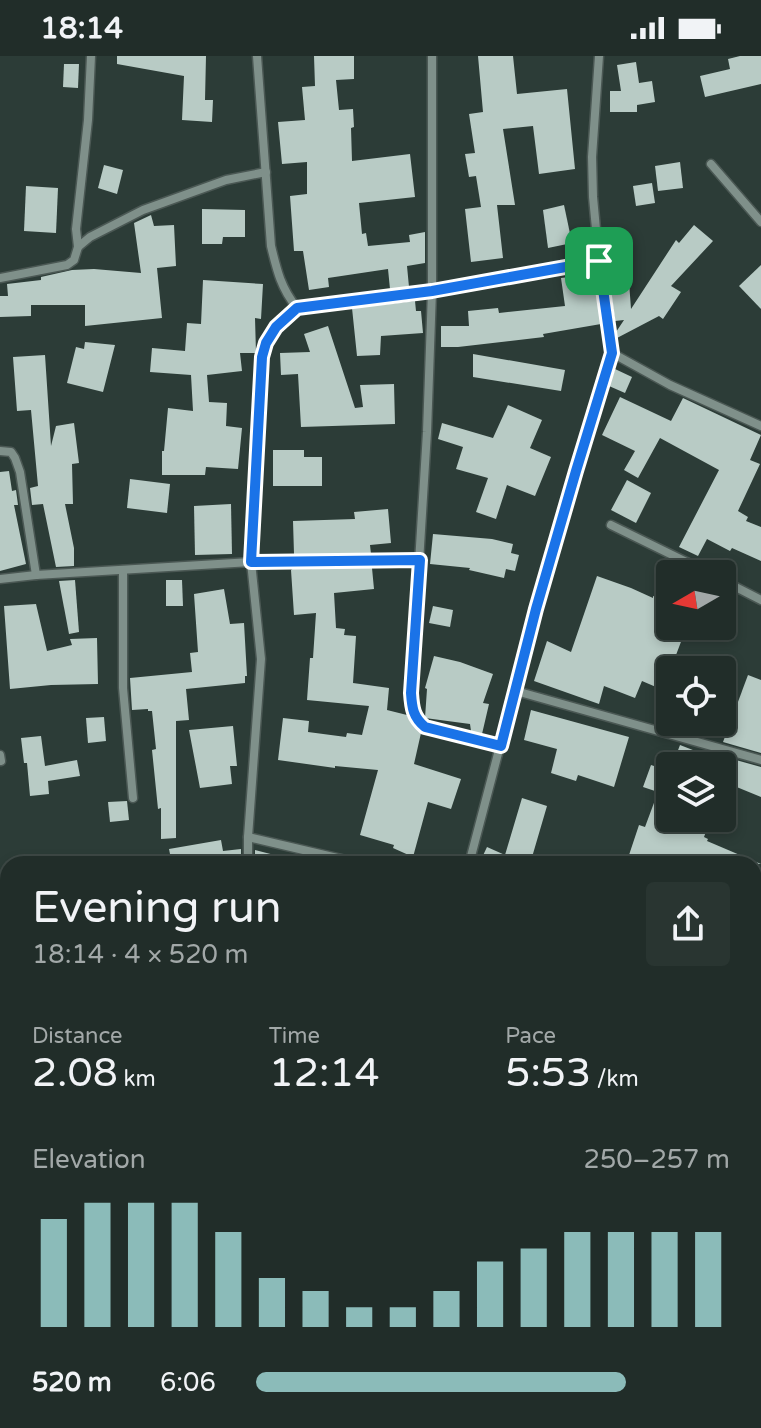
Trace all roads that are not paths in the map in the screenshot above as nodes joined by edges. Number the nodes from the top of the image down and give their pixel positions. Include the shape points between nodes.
1 (91, 56) edge
2 (257, 56) edge
3 (432, 56) edge
4 (599, 56) edge
5 (711, 164) dead end
6 (266, 172) junction
7 (761, 222) edge
8 (78, 247) junction
9 (599, 261) junction
10 (0, 278) edge
11 (432, 291) junction
12 (297, 308) junction
13 (612, 353) junction
14 (761, 426) edge
15 (0, 451) edge
16 (611, 525) dead end
17 (420, 560) junction
18 (682, 560) edge
19 (251, 562) junction
20 (123, 570) junction
21 (36, 575) junction
22 (0, 579) edge
23 (736, 587) edge
24 (761, 600) edge
25 (516, 691) junction
26 (501, 746) junction
27 (761, 760) edge
28 (133, 798) dead end
29 (248, 837) junction
30 (248, 856) edge
31 (329, 856) edge
32 (471, 856) edge

1 - 8 street
2 - 6 street
3 - 11 street
4 - 9 street via 592,157
5 - 7 street
6 - 8 street via 226,180 143,210
6 - 12 street via 277,274
8 - 10 street via 67,265
9 - 11 street
9 - 13 street
11 - 12 street
11 - 17 street
12 - 19 street via 276,327 262,357
13 - 14 street
13 - 25 street
15 - 21 street via 11,452 20,472
16 - 18 street
17 - 19 street
17 - 26 street via 412,711 425,727
19 - 20 street
19 - 29 street via 261,659
20 - 21 street
20 - 28 street via 123,688
21 - 22 street
23 - 24 street
25 - 26 street
25 - 27 street
26 - 32 street
29 - 30 street
29 - 31 street

